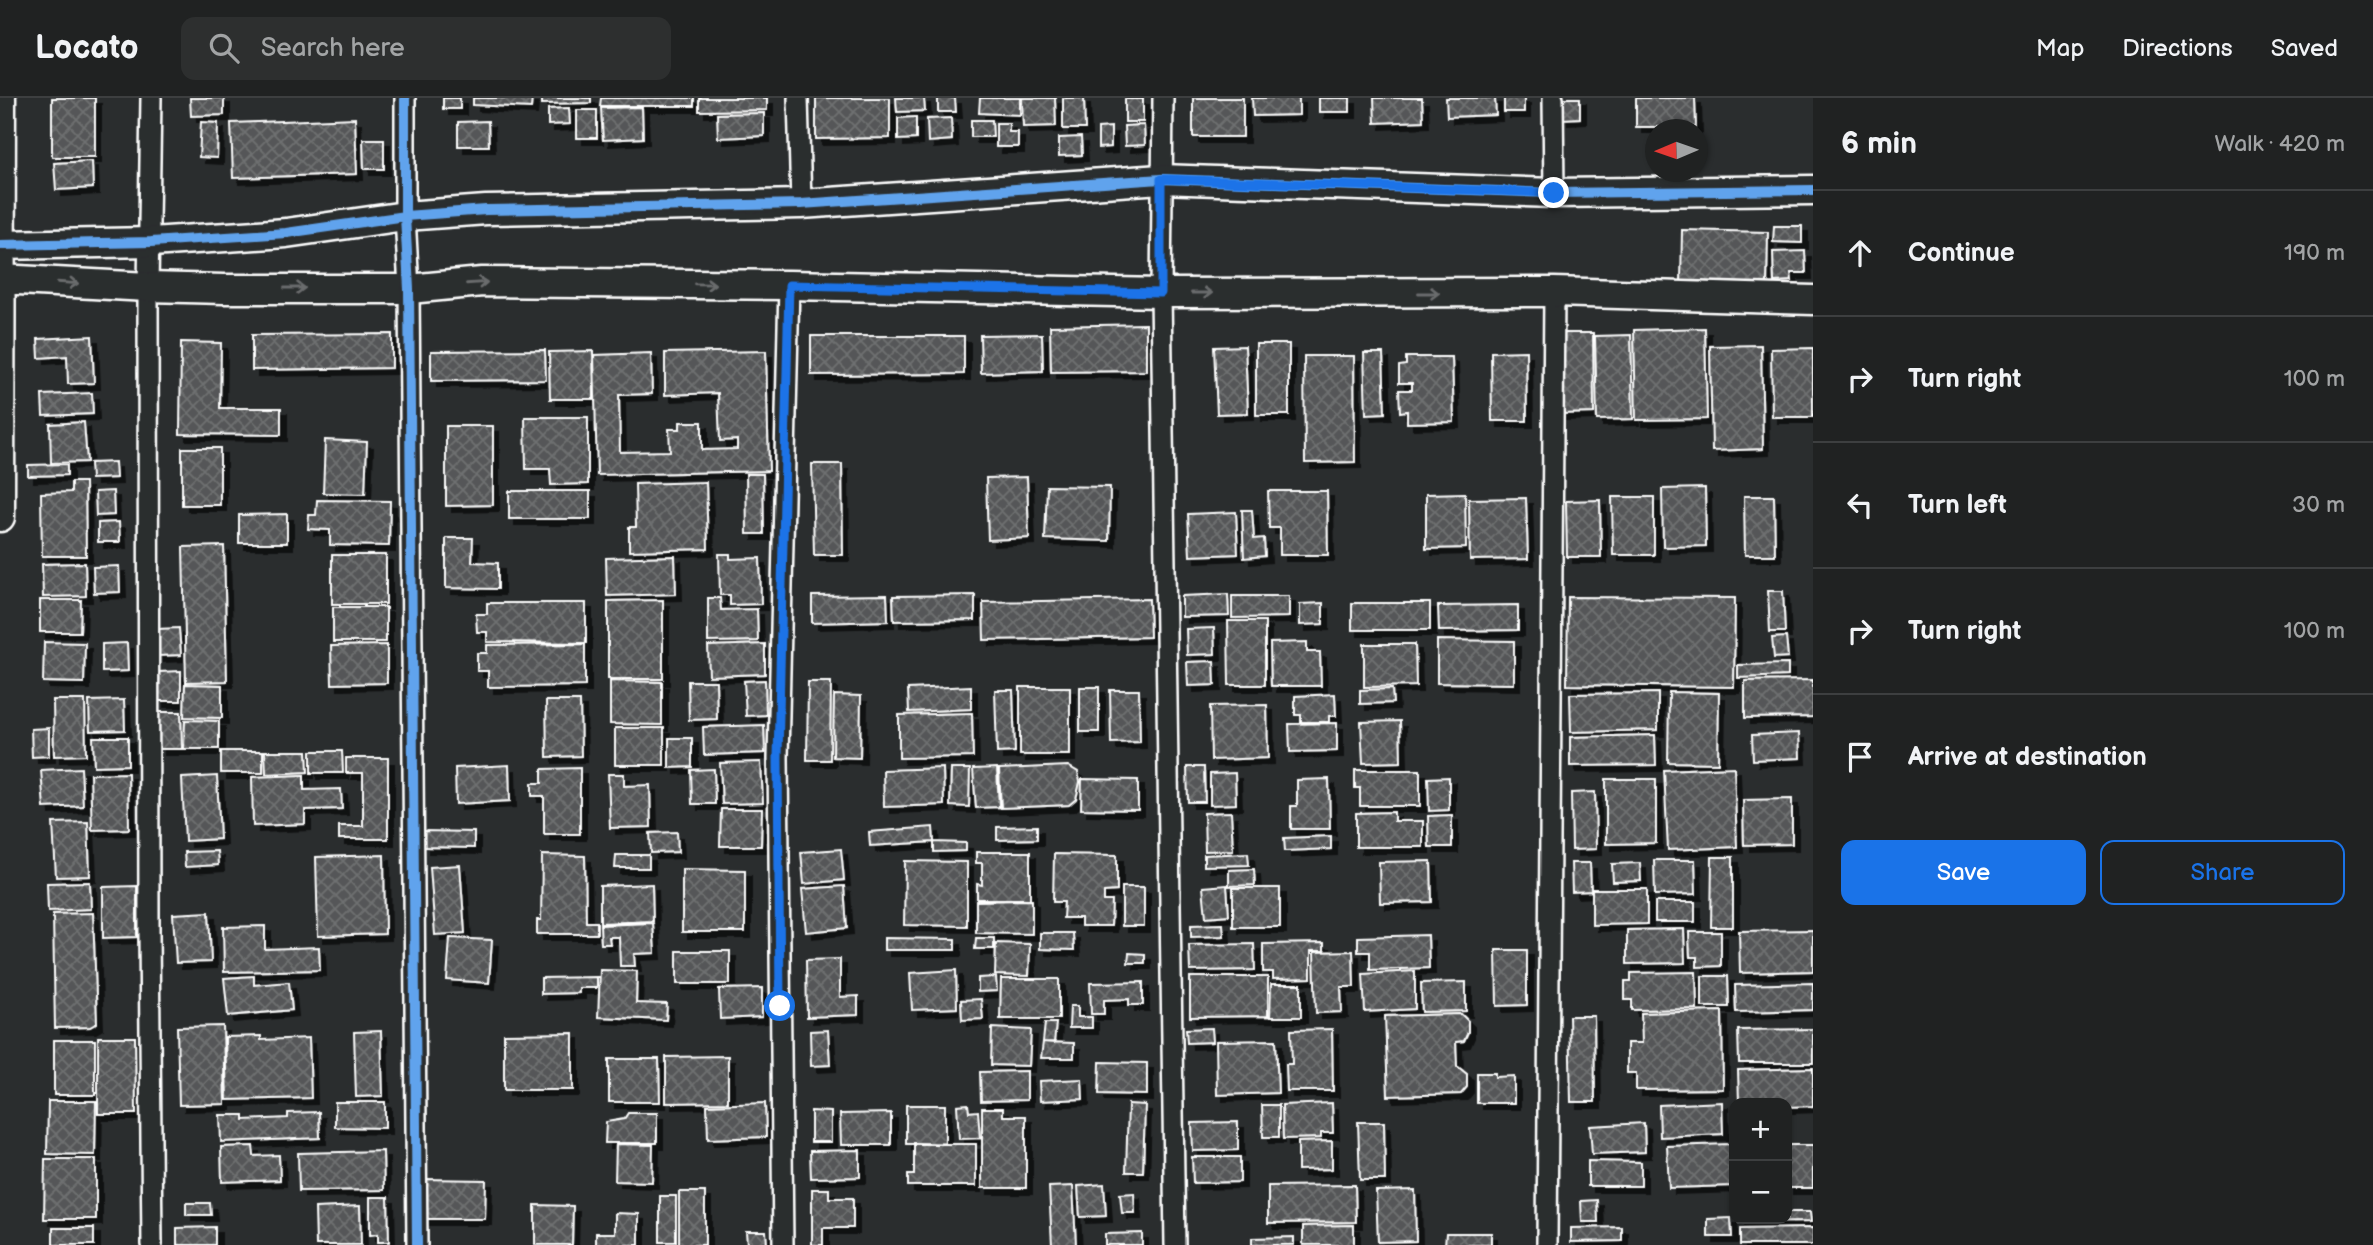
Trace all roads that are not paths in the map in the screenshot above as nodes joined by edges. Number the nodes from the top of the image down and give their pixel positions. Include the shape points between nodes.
1 (1, 98) edge
2 (151, 98) edge
3 (405, 98) edge
4 (798, 98) edge
5 (1163, 98) edge
6 (1553, 98) edge
7 (1161, 179) junction
8 (1813, 190) edge
9 (1554, 193) junction
10 (800, 204) junction
11 (405, 216) junction
12 (151, 242) junction
13 (1, 245) edge
14 (1, 279) edge
15 (789, 285) junction
16 (148, 288) junction
17 (410, 289) junction
18 (1554, 292) junction
19 (1161, 293) junction
20 (1813, 300) edge
21 (0, 517) edge
22 (152, 1245) edge
23 (417, 1245) edge
24 (783, 1245) edge
25 (1175, 1245) edge
26 (1547, 1245) edge

1 - 13 street
2 - 12 street
3 - 11 street
4 - 10 street
5 - 7 street
6 - 9 street
7 - 9 street
7 - 10 street
7 - 19 street
8 - 9 street
10 - 11 street via 486,210
11 - 12 street via 286,233
11 - 17 street
12 - 13 street
12 - 16 street
13 - 14 street
14 -> 16 street
14 - 21 street
17 -> 15 street via 482,282
15 - 19 street
15 - 24 street via 778,758
16 -> 17 street
16 - 22 street
17 - 23 street
19 -> 18 street
18 - 20 street
18 - 26 street
19 - 25 street

